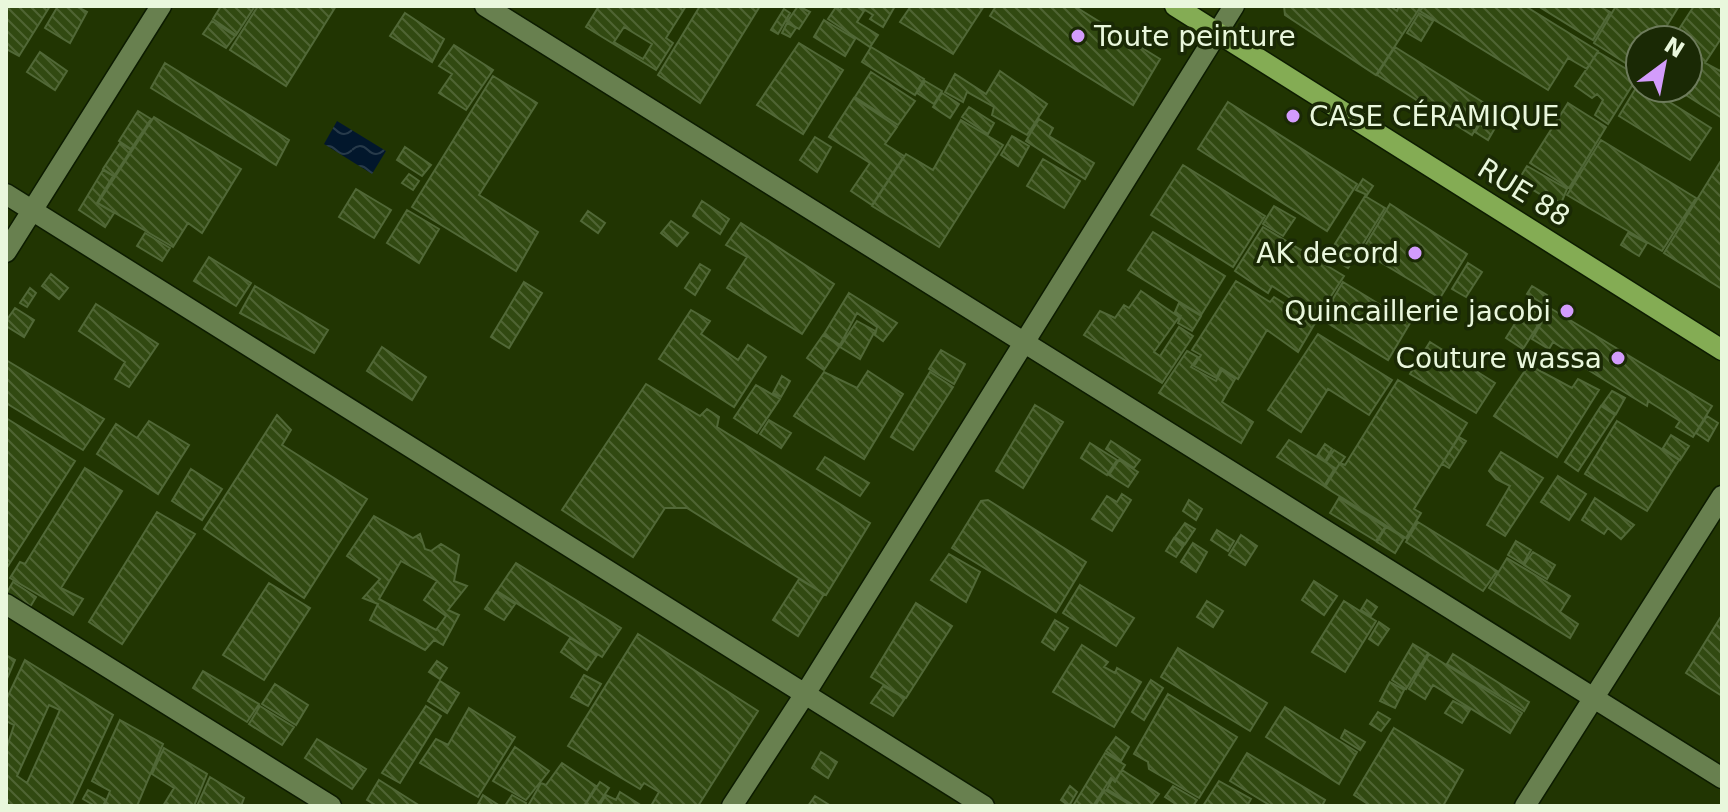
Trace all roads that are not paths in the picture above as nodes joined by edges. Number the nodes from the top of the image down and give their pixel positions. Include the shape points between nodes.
1 (161, 6) edge
2 (485, 6) edge
3 (1175, 6) edge
4 (1234, 6) edge
5 (1218, 33) junction
6 (6, 194) edge
7 (33, 211) junction
8 (6, 252) edge
9 (1025, 343) junction
10 (1722, 350) edge
11 (1722, 496) edge
12 (6, 604) edge
13 (805, 694) junction
14 (1594, 698) junction
15 (1722, 778) edge
16 (331, 806) edge
17 (732, 806) edge
18 (984, 806) edge
19 (1525, 806) edge

1 - 7 street
2 - 9 street
3 - 5 main road, RUE 88
4 - 5 street
5 - 9 street
5 - 10 main road, RUE 88
6 - 7 street
7 - 8 street
7 - 13 street
9 - 13 street
9 - 14 street
11 - 14 street
12 - 16 street
13 - 17 street
13 - 18 street
14 - 15 street
14 - 19 street

